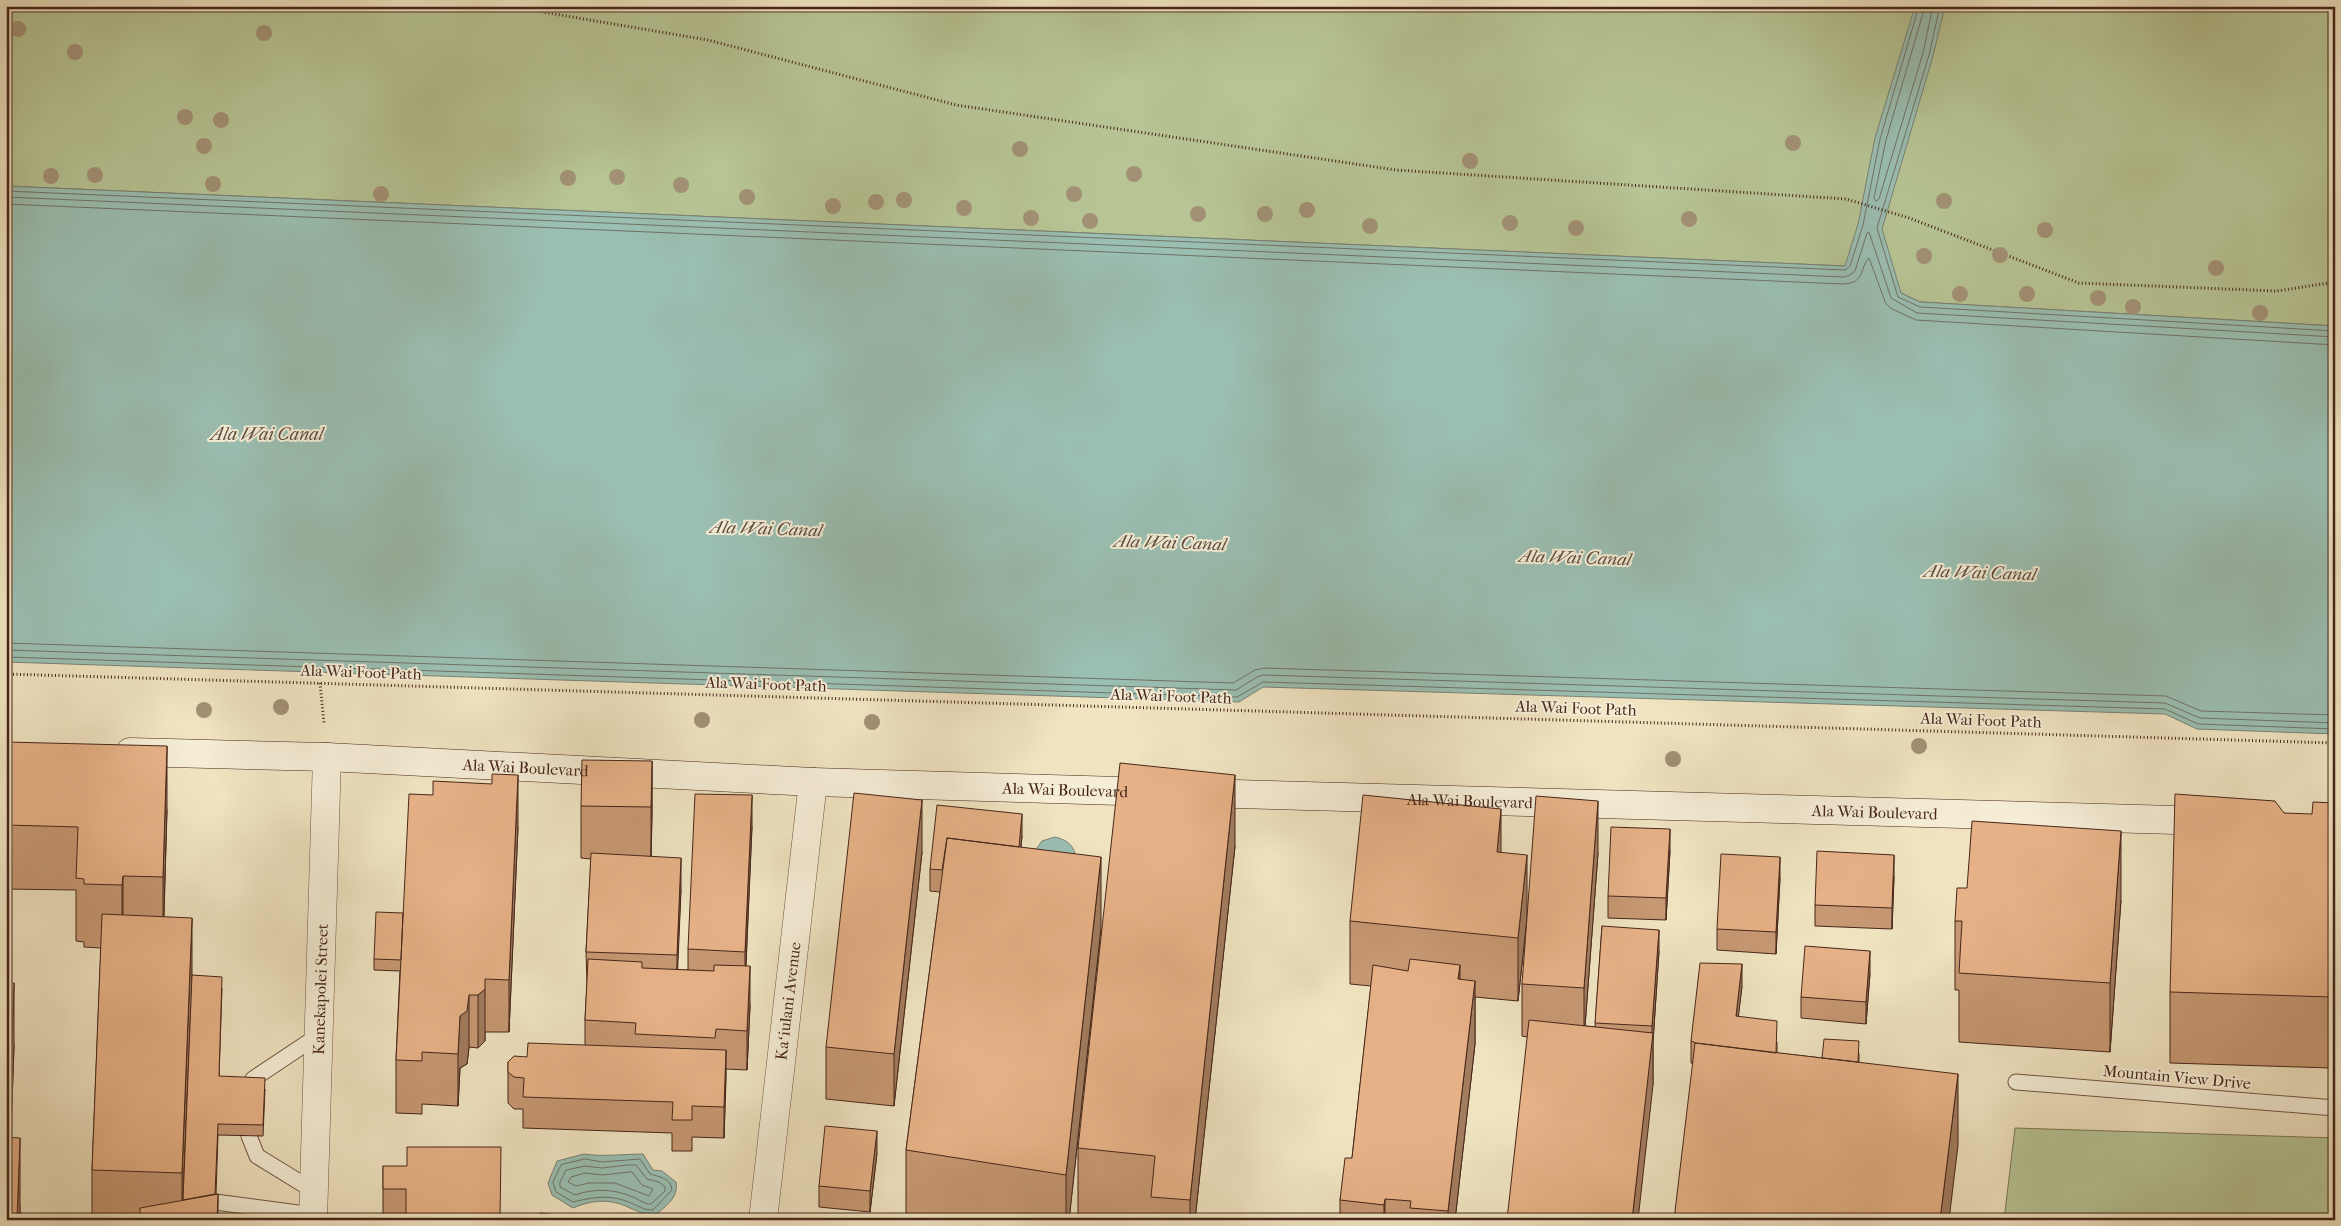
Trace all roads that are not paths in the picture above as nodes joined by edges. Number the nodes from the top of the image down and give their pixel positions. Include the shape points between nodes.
1 (104, 752) edge
2 (327, 757) junction
3 (813, 782) junction
4 (2236, 821) edge
5 (319, 1035) junction
6 (2016, 1082) dead end
7 (253, 1088) edge
8 (2335, 1108) edge
9 (249, 1136) edge
10 (215, 1202) edge
11 (313, 1209) edge
12 (763, 1220) edge

1 - 2 main road, Ala Wai Boulevard
2 - 3 main road, Ala Wai Boulevard
2 - 5 main road, Kanekapolei Street
3 - 4 main road, Ala Wai Boulevard via 1198,803
3 - 12 main road, Kaʻiulani Avenue
5 - 7 lane via 254,1080
5 - 11 main road, Kanekapolei Street
6 - 8 lane, Mountain View Drive
9 - 11 lane via 257,1156
10 - 11 lane

